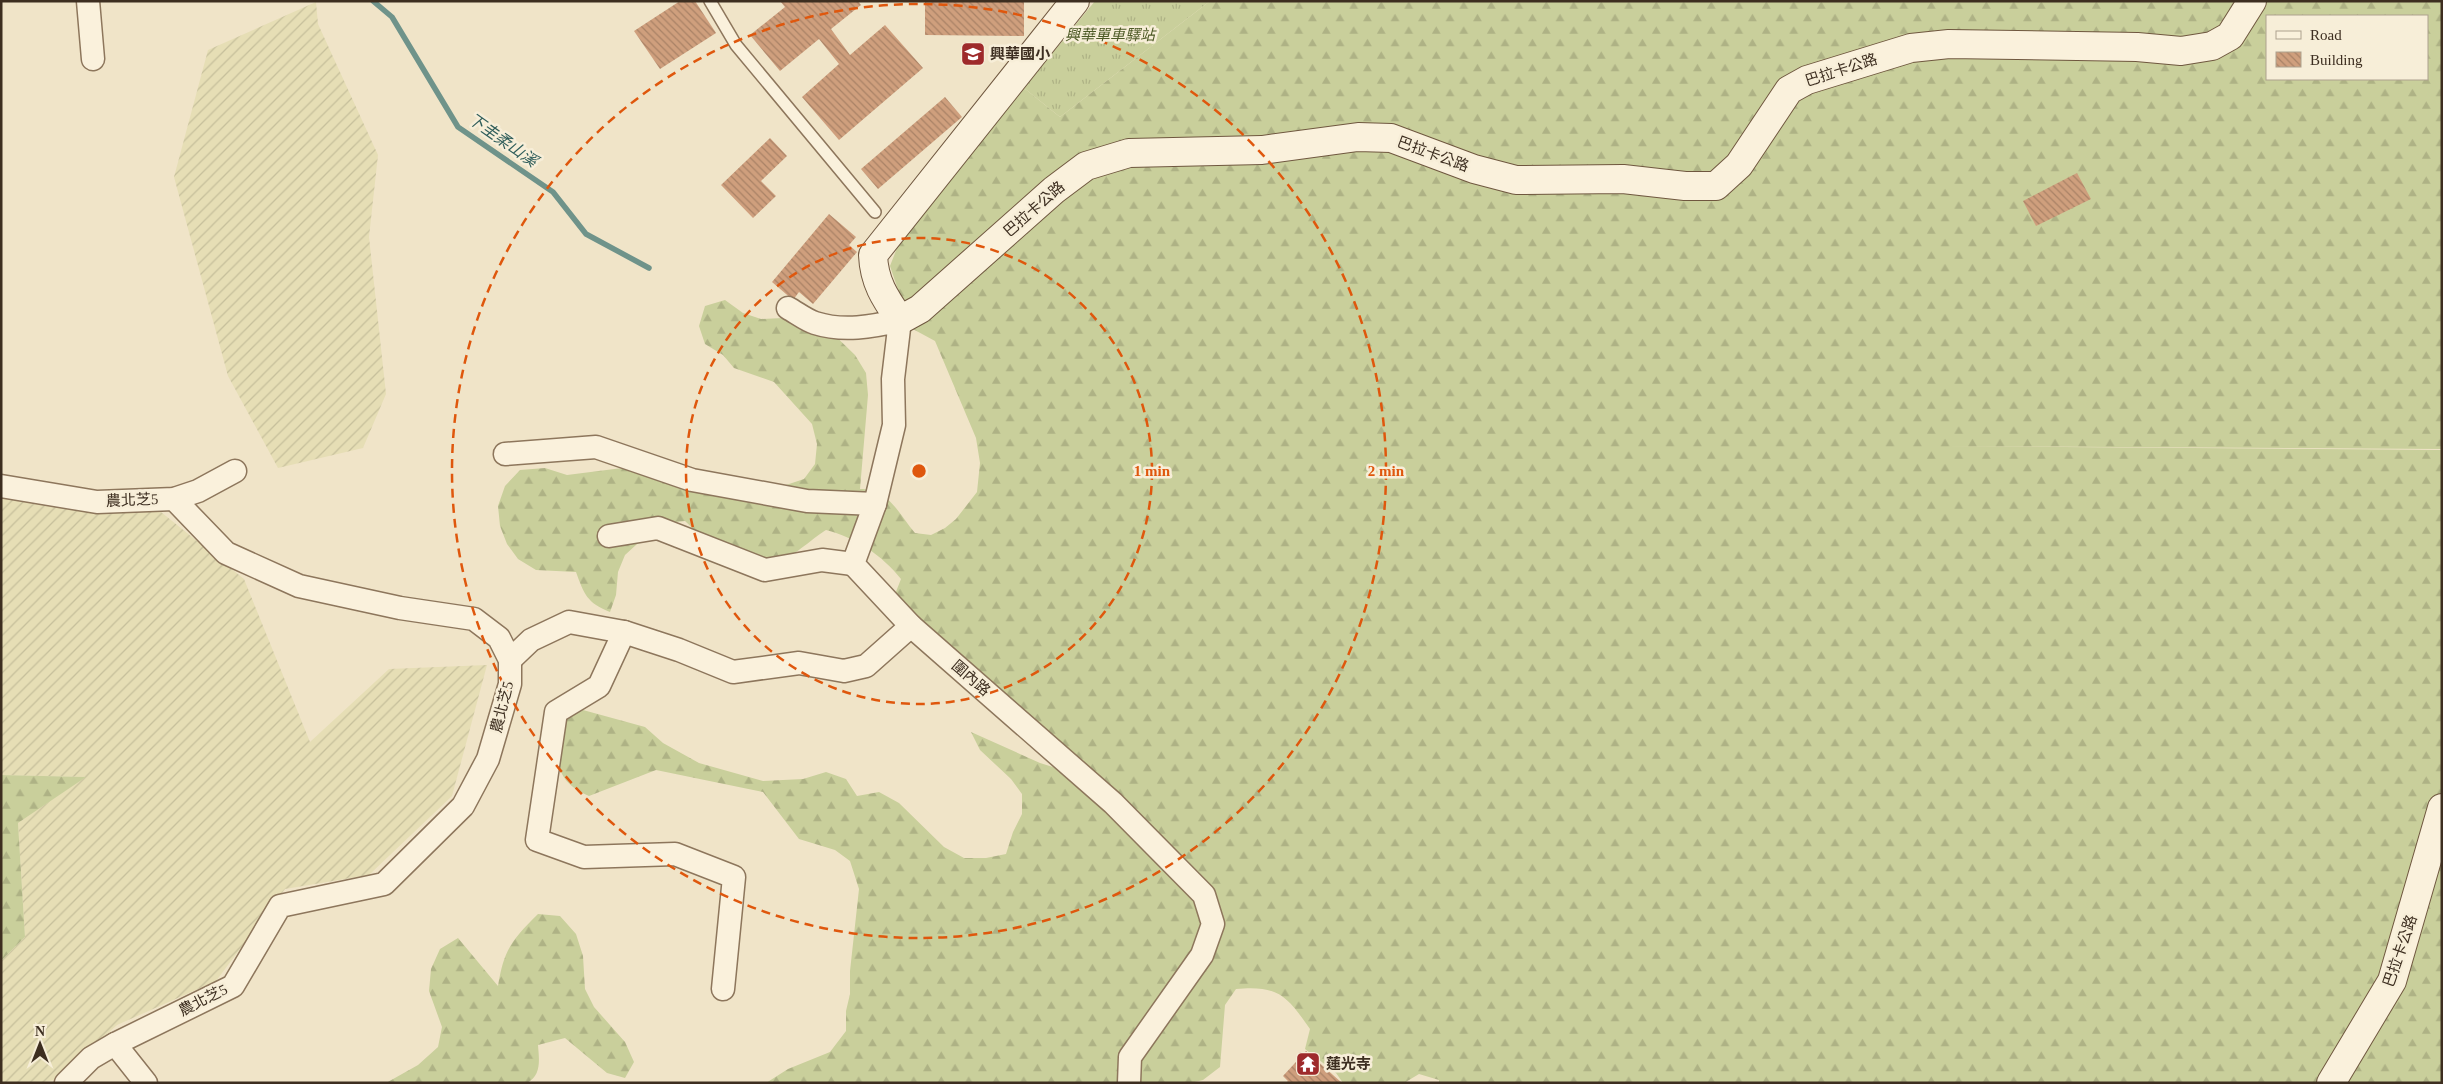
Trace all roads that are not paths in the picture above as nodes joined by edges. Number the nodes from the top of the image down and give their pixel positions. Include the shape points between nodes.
1 (88, 1) edge
2 (710, 1) edge
3 (1075, 1) edge
4 (2252, 1) edge
5 (93, 59) dead end
6 (875, 212) dead end
7 (788, 308) dead end
8 (900, 320) junction
9 (506, 454) dead end
10 (235, 471) dead end
11 (1, 486) edge
12 (174, 499) junction
13 (875, 504) junction
14 (609, 536) dead end
15 (853, 564) junction
16 (911, 626) junction
17 (624, 632) junction
18 (510, 660) junction
19 (2442, 808) edge
20 (723, 988) dead end
21 (115, 1044) junction
22 (66, 1083) edge
23 (146, 1083) edge
24 (1129, 1083) edge
25 (2331, 1083) edge

1 - 5 street
2 - 6 lane via 736,45
3 - 8 main road via 873,255 874,274 884,298
4 - 8 main road, 巴拉卡公路 via 2230,36 2212,46 2181,51 2137,47 1949,44 1911,48 1807,80 1789,90 1739,165 1716,186 1623,179 1516,180 1474,169 1391,138 1358,137 1262,150 1129,153 1086,166 1054,190 920,309
7 - 8 street via 814,323 838,328 873,327
8 - 13 street via 893,379 894,425
9 - 13 street via 596,447 692,480 807,501
10 - 12 street via 198,491
11 - 12 street, 農北芝5 via 97,502
12 - 18 street, 農北芝5 via 226,553 299,586 400,608 474,619 499,638
13 - 15 street
14 - 15 street via 658,528 765,570 822,560
15 - 16 street, 圍內路
16 - 17 street via 866,666 844,671 799,663 733,672
16 - 24 street, 圍內路 via 1113,803 1204,895 1213,924 1202,955 1130,1057
17 - 18 street via 569,622 531,640
17 - 20 street via 599,686 556,712 537,840 584,857 675,854 734,877
18 - 21 street, 農北芝5 via 510,684 488,759 462,806 384,884 280,906 233,986
19 - 25 main road, 巴拉卡公路 via 2392,981
21 - 22 street, 農北芝5 via 91,1058
21 - 23 street

